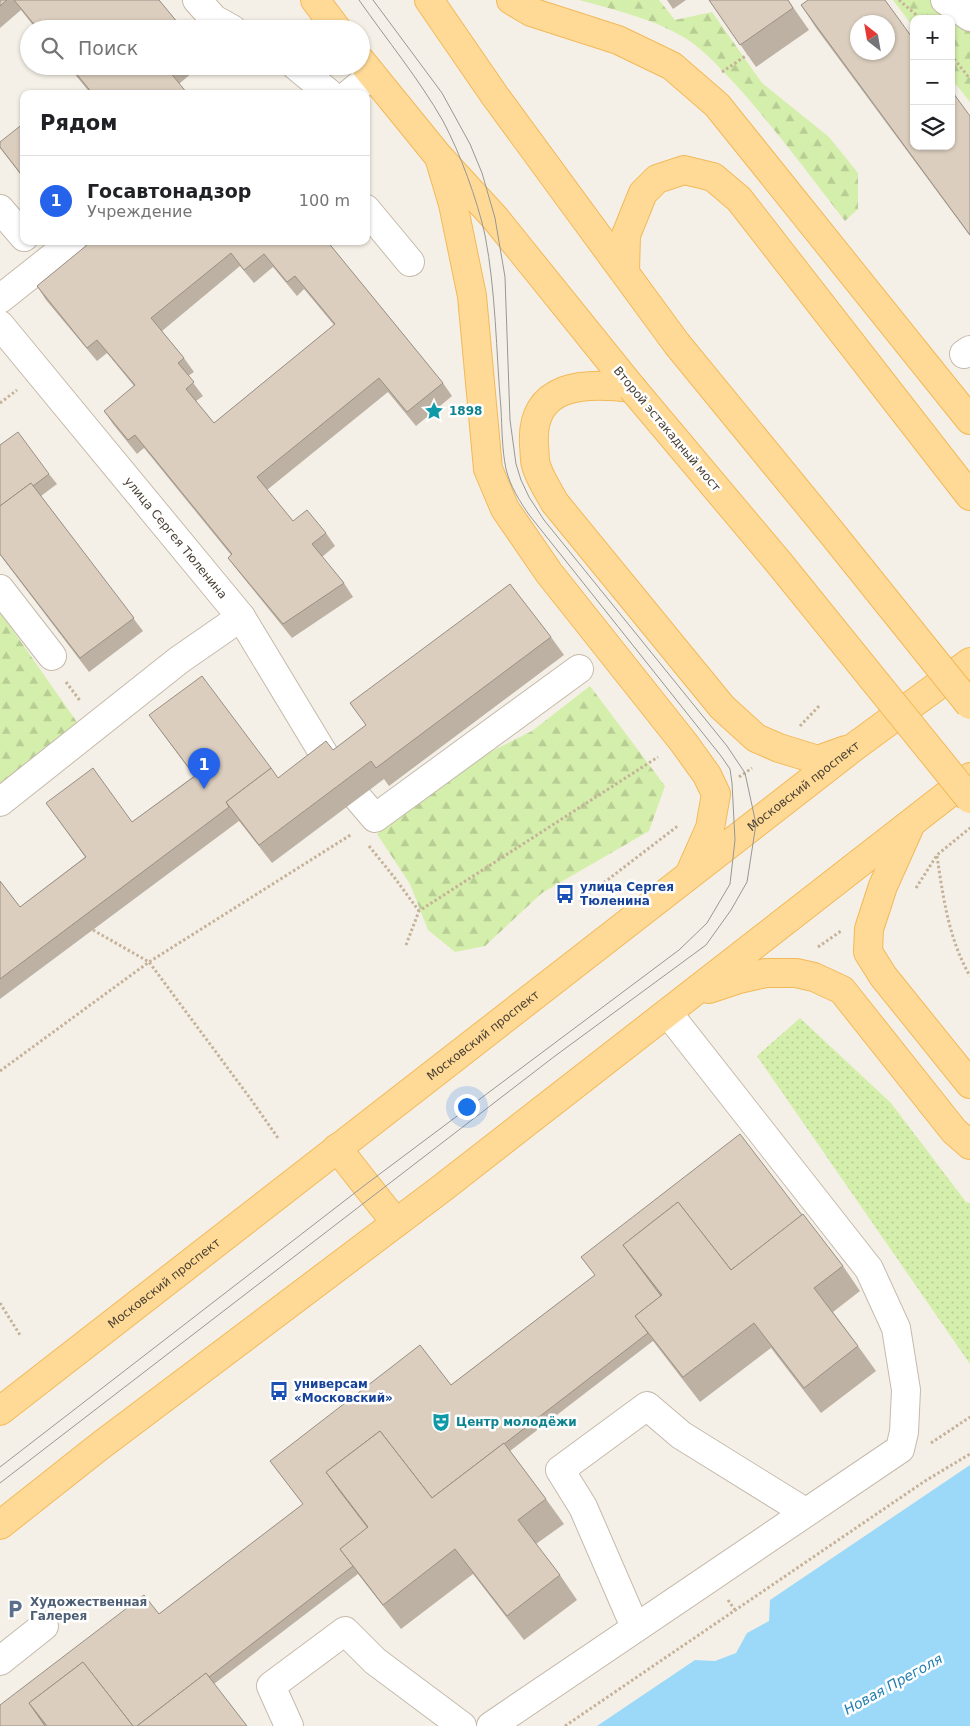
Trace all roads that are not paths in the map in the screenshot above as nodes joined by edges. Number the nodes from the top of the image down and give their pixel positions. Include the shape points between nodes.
1 (197, 0) edge
2 (315, 0) edge
3 (429, 0) edge
4 (511, 0) edge
5 (945, 0) edge
6 (970, 17) edge
7 (216, 20) edge
8 (330, 20) edge
9 (370, 72) edge
10 (307, 75) edge
11 (362, 75) edge
12 (325, 90) edge
13 (352, 90) edge
14 (439, 157) junction
15 (0, 209) edge
16 (370, 214) edge
17 (20, 232) edge
18 (30, 245) edge
19 (68, 245) edge
20 (410, 262) dead end
21 (45, 263) junction
22 (625, 272) junction
23 (0, 299) edge
24 (0, 325) edge
25 (632, 388) junction
26 (970, 420) edge
27 (970, 496) edge
28 (0, 589) edge
29 (240, 618) junction
30 (52, 656) dead end
31 (970, 662) edge
32 (579, 669) dead end
33 (970, 705) edge
34 (854, 747) junction
35 (331, 766) edge
36 (970, 777) edge
37 (970, 799) edge
38 (0, 802) edge
39 (363, 816) road end
40 (911, 824) junction
41 (689, 876) junction
42 (693, 994) junction
43 (668, 1013) junction
44 (968, 1082) edge
45 (970, 1145) edge
46 (336, 1148) junction
47 (396, 1223) junction
48 (0, 1411) edge
49 (805, 1512) junction
50 (0, 1525) edge
51 (44, 1626) dead end
52 (635, 1627) junction
53 (0, 1662) edge
54 (289, 1726) edge
55 (462, 1726) edge
56 (492, 1726) edge

1 - 7 street
2 - 8 main road
3 - 22 main road
4 - 26 main road via 531,12 618,40 672,66 717,105
5 - 6 street
9 - 14 main road, Второй эстакадный мост
10 - 12 street
11 - 13 street
14 - 25 main road, Второй эстакадный мост via 495,218
14 - 41 main road via 453,204 472,296 488,469 505,509 550,573 707,775 716,794 710,828
15 - 17 street
16 - 20 street
18 - 21 street
19 - 21 street
21 - 23 street
22 - 27 main road via 626,236 643,194 658,179 684,170 713,177 739,199
22 - 33 main road, bridge via 677,344
24 - 29 street, улица Сергея Тюленина
25 - 34 main road via 589,385 567,389 539,411 533,431 536,465 555,503 722,707 756,738 818,760
25 - 37 main road, Второй эстакадный мост, bridge via 780,564
28 - 30 street
29 - 35 street, улица Сергея Тюленина
29 - 38 street via 179,660
31 - 34 main road, Московский проспект
32 - 39 street
34 - 41 main road, Московский проспект
36 - 40 main road
40 - 42 main road
40 - 44 main road via 883,886 869,929 868,952 883,976
41 - 46 main road, Московский проспект
42 - 43 main road
42 - 45 main road via 738,979 766,974 814,977 842,990 954,1131
43 - 47 main road
43 - 49 street via 869,1269 896,1328 906,1390 900,1448
46 - 47 main road
46 - 48 main road, Московский проспект
47 - 50 main road
49 - 52 street
49 - 52 street via 681,1435 648,1406 560,1470 583,1507
51 - 53 street
52 - 56 street
54 - 55 street via 271,1686 345,1631 375,1661

